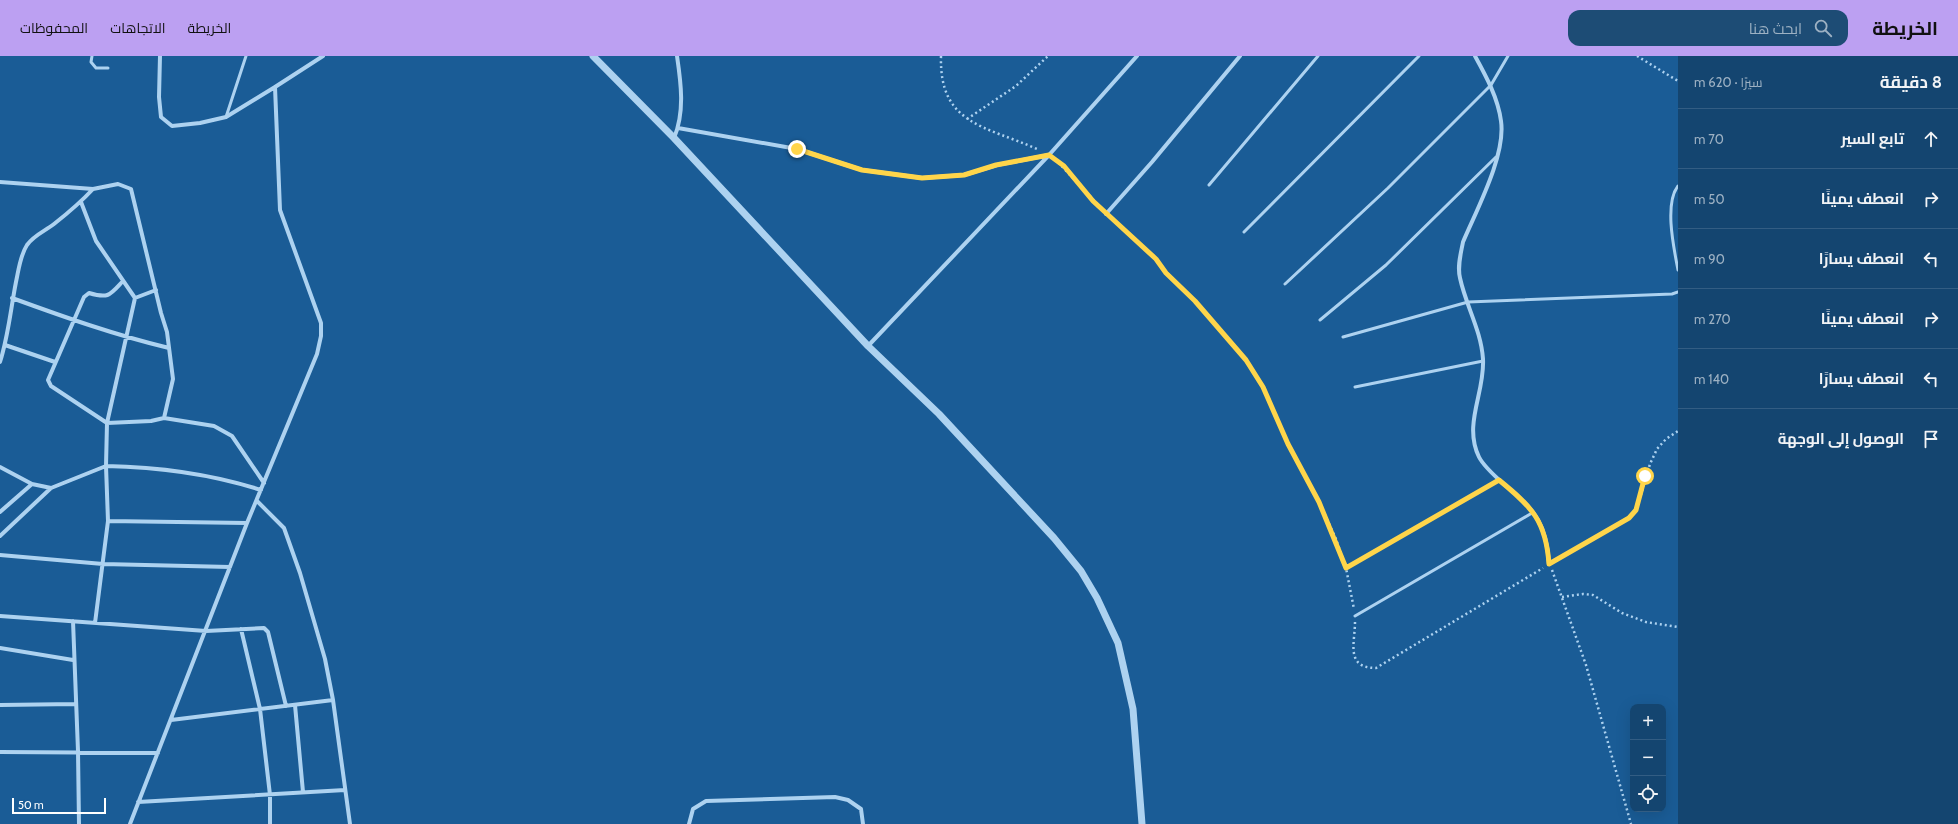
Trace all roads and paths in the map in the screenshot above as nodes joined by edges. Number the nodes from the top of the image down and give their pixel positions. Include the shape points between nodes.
1 (92, 56) edge
2 (160, 56) edge
3 (246, 56) edge
4 (323, 56) edge
5 (593, 56) edge
6 (677, 56) edge
7 (941, 56) edge
8 (1048, 56) edge
9 (1137, 56) edge
10 (1240, 56) edge
11 (1318, 56) edge
12 (1419, 56) edge
13 (1475, 56) edge
14 (1508, 56) edge
15 (1636, 56) edge
16 (108, 68) dead end
17 (1678, 81) edge
18 (1491, 85) junction
19 (275, 87) junction
20 (226, 117) junction
21 (967, 119) junction
22 (678, 128) junction
23 (674, 138) junction
24 (1500, 154) junction
25 (1049, 155) junction
26 (0, 182) edge
27 (1209, 185) dead end
28 (1678, 186) edge
29 (93, 189) junction
30 (81, 202) junction
31 (1106, 214) junction
32 (1244, 232) dead end
33 (1678, 270) edge
34 (123, 281) junction
35 (1285, 284) dead end
36 (156, 290) junction
37 (1678, 292) edge
38 (12, 298) junction
39 (135, 298) junction
40 (1468, 302) junction
41 (1320, 320) dead end
42 (73, 321) junction
43 (1343, 337) dead end
44 (127, 338) junction
45 (5, 345) junction
46 (868, 346) junction
47 (169, 348) junction
48 (1483, 361) junction
49 (0, 362) edge
50 (55, 362) junction
51 (1355, 387) dead end
52 (164, 418) junction
53 (107, 423) junction
54 (1678, 431) edge
55 (106, 466) junction
56 (0, 467) edge
57 (1499, 480) junction
58 (32, 484) junction
59 (264, 484) junction
60 (51, 488) junction
61 (261, 490) junction
62 (257, 501) junction
63 (0, 512) edge
64 (1532, 513) junction
65 (108, 521) junction
66 (247, 523) junction
67 (0, 536) edge
68 (0, 554) edge
69 (103, 564) junction
70 (1549, 564) junction
71 (230, 567) junction
72 (1346, 568) junction
73 (1562, 598) junction
74 (0, 616) edge
75 (1355, 616) junction
76 (72, 621) junction
77 (94, 623) junction
78 (1678, 628) edge
79 (241, 629) junction
80 (206, 631) junction
81 (0, 648) edge
82 (73, 660) junction
83 (333, 700) junction
84 (76, 704) junction
85 (0, 705) edge
86 (295, 705) junction
87 (286, 706) junction
88 (260, 709) junction
89 (171, 720) junction
90 (78, 751) junction
91 (0, 752) edge
92 (158, 752) junction
93 (345, 790) junction
94 (303, 792) junction
95 (270, 794) junction
96 (138, 802) junction
97 (79, 824) edge
98 (130, 824) edge
99 (270, 824) edge
100 (350, 824) edge
101 (689, 824) edge
102 (863, 824) edge
103 (1142, 824) edge
104 (1631, 824) edge

1 - 16 lane via 91,62 96,68
2 - 20 street via 161,116 172,126
3 - 20 lane
4 - 19 street
5 - 23 street
6 - 22 street via 682,99
7 - 21 path via 942,76 949,100
8 - 21 path via 1016,86
9 - 25 street
10 - 31 street
11 - 27 lane
12 - 32 lane
13 - 18 street
14 - 18 lane
15 - 17 path
18 - 24 street via 1501,120
18 - 35 lane via 1388,188
19 - 20 street
19 - 59 street via 280,210 322,323 322,336
21 - 25 path
22 - 23 street
22 - 25 street via 797,149 862,170 922,178 964,175 996,165
23 - 46 street
24 - 40 street via 1463,242 1459,277
24 - 41 lane via 1386,265
25 - 31 path via 1064,166
25 - 46 street
26 - 29 street
28 - 33 lane via 1672,200 1671,216
29 - 30 street
29 - 36 street via 118,184 131,189
30 - 34 street via 96,240
30 - 38 street via 27,245
31 - 72 path via 1156,259 1246,360 1263,387 1288,444 1319,502
34 - 39 street
34 - 42 street via 110,295 102,297 89,293 84,296
36 - 39 street
36 - 47 street
37 - 40 lane
38 - 42 street
38 - 45 street
39 - 44 street
40 - 43 lane
40 - 48 street via 1477,328
42 - 44 street
42 - 50 street
44 - 47 street
44 - 53 street
45 - 49 street
45 - 50 street
46 - 103 street via 939,414 1054,538 1081,571 1097,598 1118,643 1133,709
47 - 52 street via 173,379
48 - 51 lane
48 - 57 street via 1473,419 1474,443 1480,459
50 - 53 street via 48,380 51,386
52 - 53 street
52 - 59 street via 198,422 224,430 232,436
53 - 55 street
54 - 70 path via 1657,449 1633,515
55 - 60 street
55 - 61 street via 193,474 224,479
55 - 65 street
56 - 58 street
57 - 64 street via 1515,493
57 - 72 path
58 - 60 street
58 - 63 street
59 - 61 street
60 - 67 street
61 - 62 street
62 - 66 street
62 - 83 street via 284,528 325,659
64 - 70 street via 1540,522 1545,534
64 - 75 lane
65 - 66 street
65 - 69 street
66 - 71 street
68 - 69 street
69 - 71 street
69 - 77 street
70 - 73 path
70 - 75 path via 1376,668 1366,668 1358,662 1352,652
71 - 80 street
72 - 75 path
73 - 78 path via 1593,595 1622,613 1646,622
73 - 104 path via 1595,693
74 - 76 street
76 - 77 street
76 - 82 street
77 - 80 street
79 - 80 street
79 - 87 street via 261,628 268,632
79 - 88 street
80 - 89 street
81 - 82 street
82 - 84 street
83 - 86 street
83 - 93 street
84 - 85 street
84 - 90 street
86 - 87 street
86 - 94 street
87 - 88 street
88 - 89 street
88 - 95 street
89 - 92 street
90 - 91 street
90 - 92 street
90 - 97 street
92 - 96 street
93 - 94 street
93 - 100 street
94 - 95 street
95 - 96 street
95 - 99 street
96 - 98 street
101 - 102 street via 693,810 706,802 835,797 848,800 861,810

